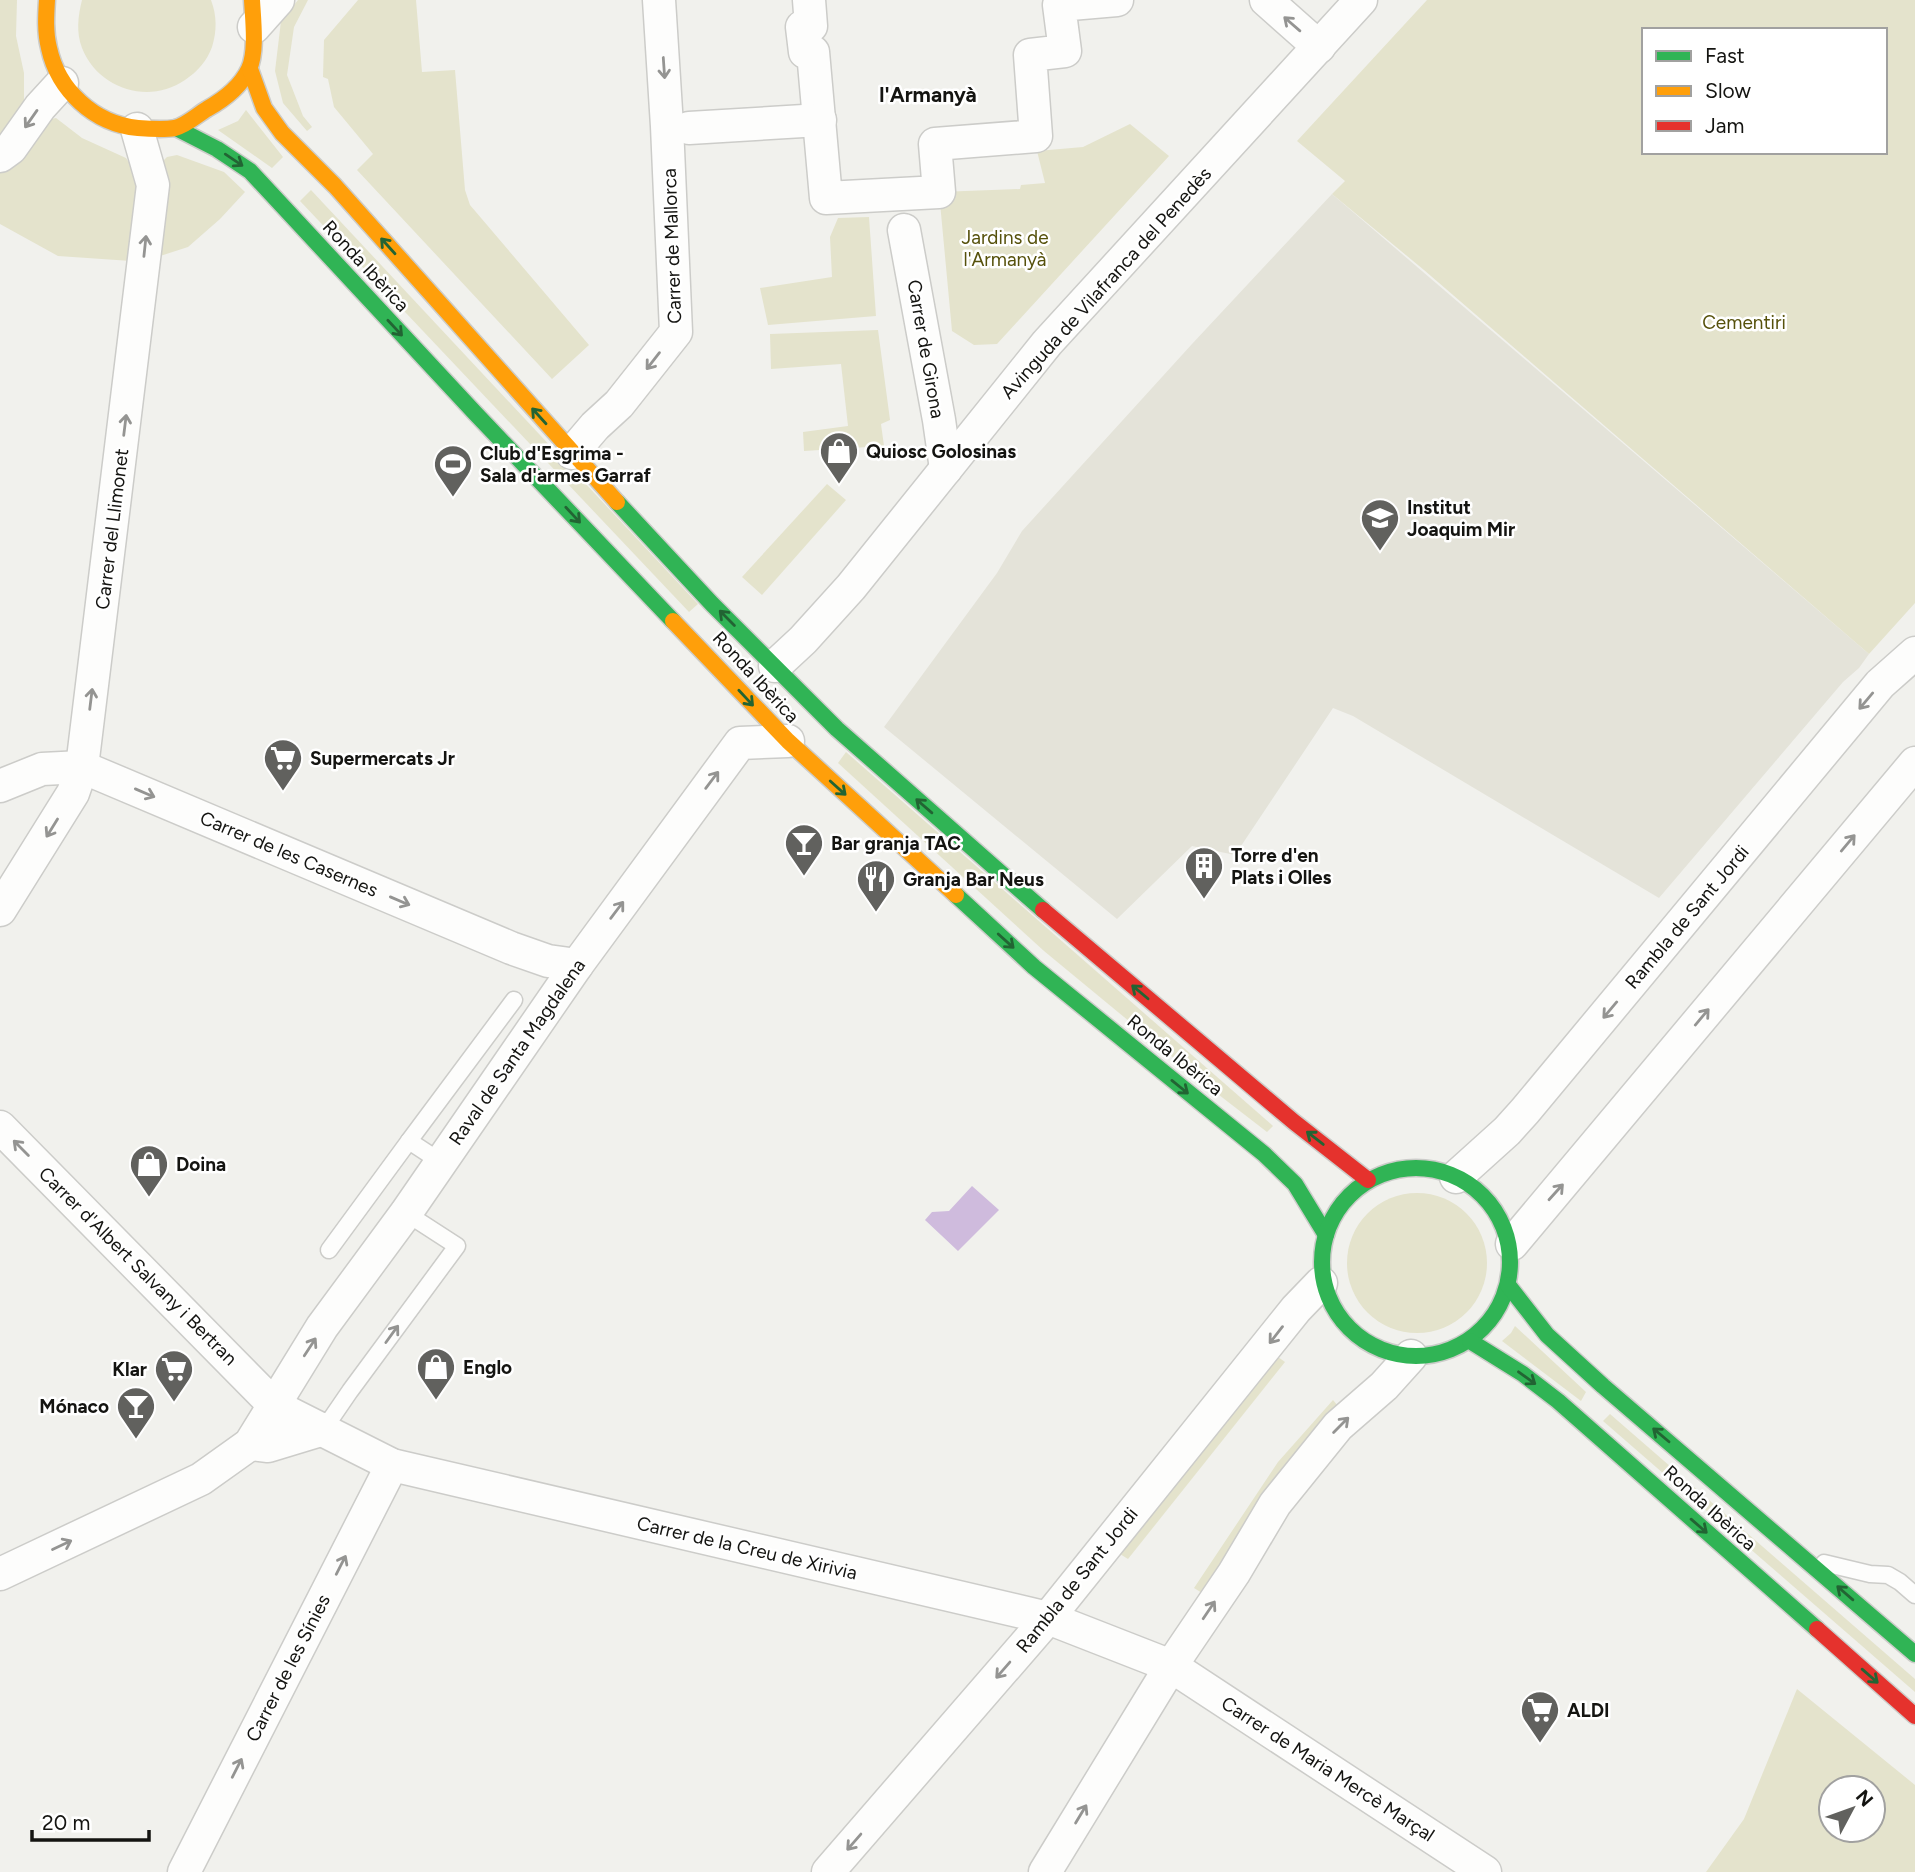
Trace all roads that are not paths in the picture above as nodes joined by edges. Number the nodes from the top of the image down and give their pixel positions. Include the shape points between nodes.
1 (47, 0) edge
2 (278, 0) edge
3 (659, 0) edge
4 (809, 0) edge
5 (1117, 0) edge
6 (1266, 0) edge
7 (1361, 0) edge
8 (253, 14) edge
9 (1319, 47) junction
10 (250, 69) junction
11 (62, 83) junction
12 (820, 120) junction
13 (176, 128) junction
14 (689, 128) dead end
15 (137, 129) junction
16 (0, 156) edge
17 (904, 229) dead end
18 (572, 453) junction
19 (946, 469) junction
20 (1915, 653) edge
21 (775, 666) junction
22 (788, 741) junction
23 (1915, 763) edge
24 (82, 767) junction
25 (0, 786) edge
26 (0, 910) edge
27 (577, 965) junction
28 (514, 1000) dead end
29 (0, 1127) edge
30 (409, 1141) junction
31 (441, 1162) junction
32 (1456, 1177) junction
33 (1368, 1180) junction
34 (406, 1213) junction
35 (1326, 1235) junction
36 (1512, 1244) junction
37 (329, 1250) dead end
38 (1321, 1283) junction
39 (1508, 1285) junction
40 (1469, 1340) junction
41 (1411, 1356) junction
42 (275, 1406) junction
43 (324, 1429) junction
44 (250, 1444) junction
45 (393, 1465) junction
46 (1806, 1559) junction
47 (0, 1574) edge
48 (1915, 1595) edge
49 (1048, 1618) junction
50 (1915, 1654) edge
51 (1171, 1666) junction
52 (1915, 1716) edge
53 (184, 1872) edge
54 (828, 1872) edge
55 (1045, 1872) edge
56 (1485, 1872) edge

1 - 11 street via 45,41
2 - 8 street
3 -> 18 street, Carrer de Mallorca via 676,332 619,404
4 - 12 street via 811,26 802,27 804,52 813,52
5 - 12 street via 1059,5 1065,51 1030,55 1036,136 935,144 939,192 826,198
9 -> 6 street
7 - 9 street, Avinguda de Vilafranca del Penedès
8 - 10 street
9 - 19 street, Avinguda de Vilafranca del Penedès via 1047,343
10 - 13 street via 220,102
18 -> 10 street, Ronda Ibèrica via 335,186 282,133 264,108
11 - 15 street via 83,106
11 -> 16 street
12 - 14 street
13 - 15 street
13 -> 22 street, Ronda Ibèrica via 250,171
24 -> 15 street, Carrer del Llimonet via 153,185
17 - 19 street, Carrer de Girona
21 -> 18 street, Ronda Ibèrica
19 - 21 street, Avinguda de Vilafranca del Penedès via 851,587
20 -> 32 street, Rambla de Sant Jordi via 1880,684 1544,1090
33 -> 21 street, Ronda Ibèrica via 1068,932 837,729
27 -> 22 street, Raval de Santa Magdalena via 740,743
22 -> 35 street, Ronda Ibèrica via 1034,967 1264,1154 1296,1184
36 -> 23 street
24 - 25 street, Carrer de les Casernes via 42,769
24 -> 26 street, Carrer del Llimonet via 73,793
24 -> 27 street, Carrer de les Casernes via 511,948
27 - 31 street, Raval de Santa Magdalena
28 - 30 lane
42 -> 29 street, Carrer d'Albert Salvany i Bertran
30 - 31 lane
30 - 37 lane
31 - 34 street, Raval de Santa Magdalena
32 - 33 street via 1435,1170 1401,1169
32 - 36 street via 1486,1199
33 - 35 street via 1342,1203
42 -> 34 street, Raval de Santa Magdalena via 322,1327
43 -> 34 lane via 457,1246
35 - 38 street
36 - 39 street
38 - 41 street via 1336,1312 1355,1334 1379,1349
38 -> 49 street, Rambla de Sant Jordi
39 - 40 street via 1494,1317
46 -> 39 street, Ronda Ibèrica via 1547,1335
40 - 41 street via 1450,1351
40 -> 52 street, Ronda Ibèrica via 1558,1401
51 -> 41 street via 1275,1504 1338,1426
42 - 43 street, Carrer de la Creu de Xirivia
42 - 44 street, Raval de Santa Magdalena
43 - 44 street via 268,1446
43 - 45 street, Carrer de la Creu de Xirivia
47 -> 44 street via 201,1479
45 - 49 street, Carrer de la Creu de Xirivia
53 -> 45 street, Carrer de les Sínies
46 - 48 lane via 1888,1575
50 -> 46 street, Ronda Ibèrica
49 - 51 street, Carrer de la Creu de Xirivia
49 -> 54 street, Rambla de Sant Jordi
55 -> 51 street
51 - 56 street, Carrer de Maria Mercè Marçal

